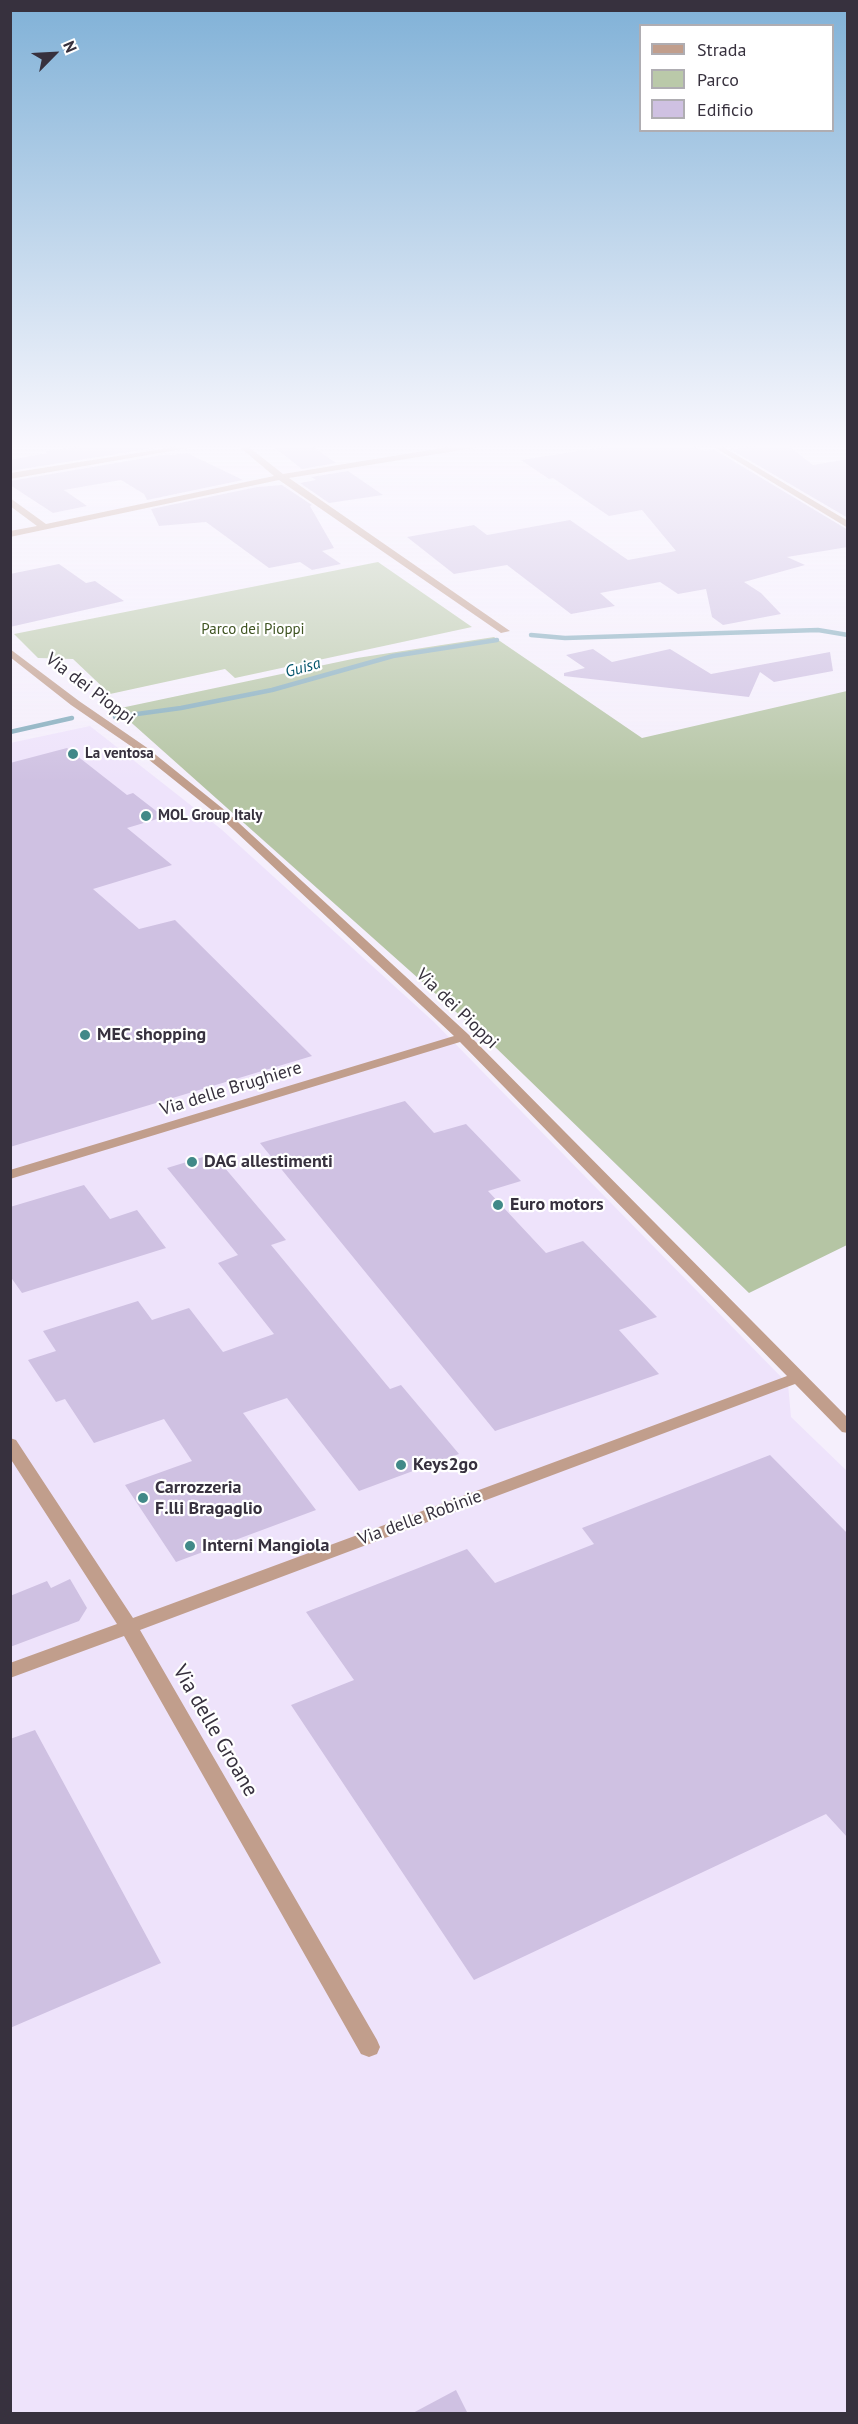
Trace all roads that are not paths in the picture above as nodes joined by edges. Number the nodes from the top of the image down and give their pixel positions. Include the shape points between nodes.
1 (398, 557) edge
2 (505, 631) dead end
3 (10, 651) edge
4 (463, 1037) junction
5 (10, 1175) edge
6 (796, 1378) junction
7 (848, 1428) edge
8 (10, 1444) edge
9 (128, 1626) junction
10 (10, 1671) edge
11 (369, 2047) dead end

1 - 2 street
3 - 4 street, Via dei Pioppi via 223,814
4 - 5 street, Via delle Brughiere
4 - 6 street, Via dei Pioppi
6 - 7 street, Via dei Pioppi
6 - 9 street, Via delle Robinie
8 - 9 street, Via delle Groane
9 - 10 street, Via delle Robinie
9 - 11 street, Via delle Groane

